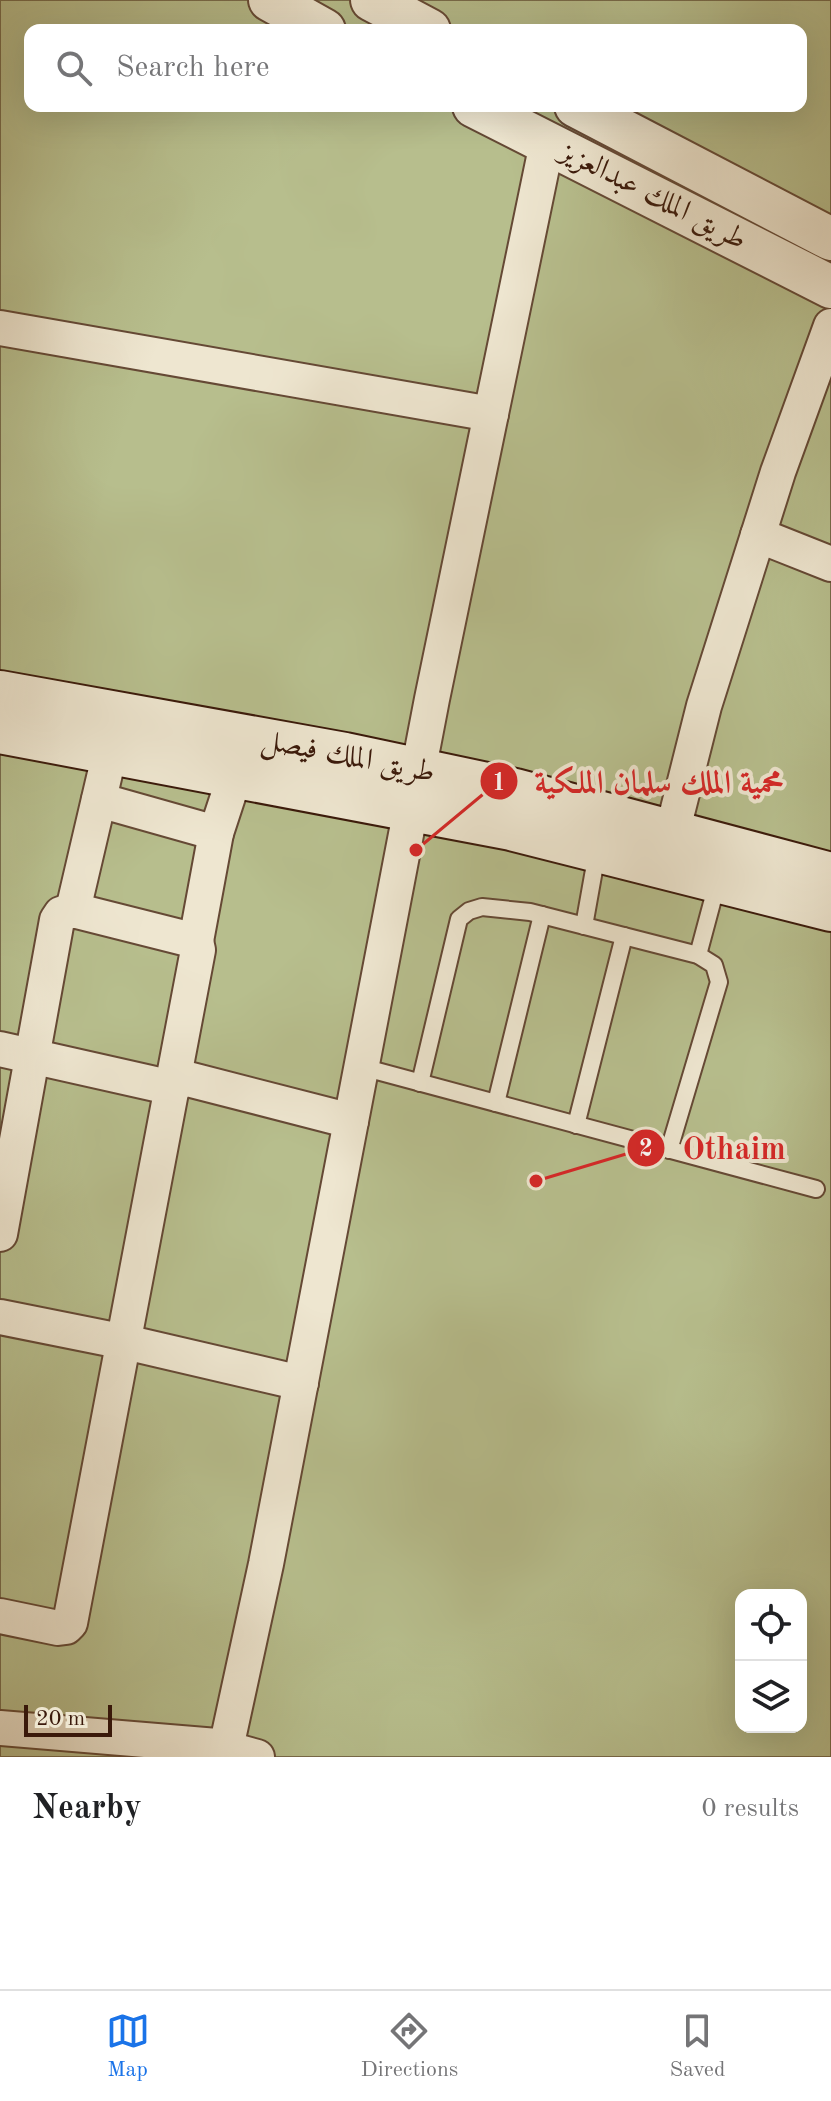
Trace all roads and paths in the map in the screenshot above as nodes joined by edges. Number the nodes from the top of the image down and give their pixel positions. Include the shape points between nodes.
1 (270, 0) edge
2 (372, 0) edge
3 (313, 24) edge
4 (418, 24) edge
5 (486, 112) edge
6 (588, 112) edge
7 (547, 143) junction
8 (831, 239) edge
9 (831, 287) edge
10 (831, 326) edge
11 (0, 328) edge
12 (491, 414) junction
13 (758, 535) junction
14 (831, 564) edge
15 (0, 693) edge
16 (0, 731) edge
17 (110, 752) junction
18 (235, 775) junction
19 (415, 790) junction
20 (99, 800) junction
21 (216, 833) junction
22 (672, 833) junction
23 (597, 850) junction
24 (831, 875) edge
25 (718, 880) junction
26 (831, 909) edge
27 (73, 910) junction
28 (542, 915) junction
29 (584, 926) junction
30 (624, 936) junction
31 (196, 941) junction
32 (698, 955) junction
33 (16, 1052) edge
34 (362, 1067) junction
35 (174, 1082) junction
36 (420, 1083) junction
37 (496, 1103) junction
38 (351, 1121) junction
39 (576, 1125) junction
40 (669, 1150) junction
41 (816, 1189) dead end
42 (0, 1234) edge
43 (0, 1317) edge
44 (125, 1342) junction
45 (301, 1383) junction
46 (0, 1616) edge
47 (0, 1728) edge
48 (168, 1750) edge
49 (242, 1753) edge

1 - 3 street
2 - 4 street
5 - 7 street, طريق الملك عبدالعزيز
6 - 8 street, طريق الملك عبدالعزيز
7 - 9 street, طريق الملك عبدالعزيز
7 - 12 street
10 - 13 street
11 - 12 street
12 - 19 street
13 - 14 street
13 - 22 street via 704,706
15 - 19 main road, طريق الملك فيصل
16 - 17 main road, طريق الملك فيصل
17 - 18 main road, طريق الملك فيصل
17 - 20 street
18 - 19 main road, طريق الملك فيصل
18 - 21 street
19 - 22 main road, طريق الملك فيصل via 515,791
19 - 23 main road, طريق الملك فيصل via 511,828
19 - 34 street
20 - 21 street
20 - 27 street
21 - 31 street
22 - 24 main road, طريق الملك فيصل
23 - 25 main road, طريق الملك فيصل
23 - 29 lane
25 - 26 main road, طريق الملك فيصل
25 - 32 lane
27 - 31 street
27 - 33 street via 61,914 53,930
28 - 29 lane
28 - 36 lane via 482,907 459,919
28 - 37 lane
29 - 30 lane
30 - 32 lane
30 - 39 lane
31 - 35 street
32 - 40 lane via 714,965 719,982
33 - 35 street
33 - 42 street
34 - 36 lane
34 - 38 street
35 - 38 street
35 - 44 street
36 - 37 lane
37 - 39 lane
38 - 45 street
39 - 40 lane
40 - 41 lane
43 - 44 street
44 - 45 street
44 - 46 street via 70,1623 58,1628
45 - 49 street via 266,1564
47 - 48 street
48 - 49 street

